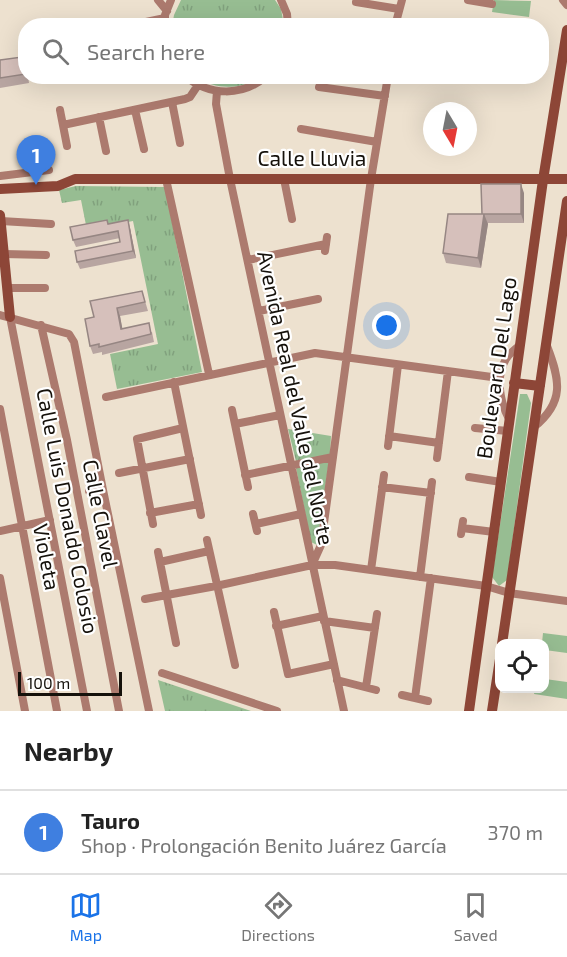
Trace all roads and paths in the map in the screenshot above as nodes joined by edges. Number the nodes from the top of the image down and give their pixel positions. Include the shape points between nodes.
1 (158, 0) edge
2 (171, 0) edge
3 (281, 0) edge
4 (402, 0) edge
5 (468, 0) edge
6 (563, 0) edge
7 (356, 2) dead end
8 (492, 4) dead end
9 (567, 5) edge
10 (399, 9) junction
11 (165, 18) edge
12 (287, 18) edge
13 (397, 18) edge
14 (567, 30) edge
15 (254, 84) edge
16 (387, 84) edge
17 (198, 85) joint
18 (319, 87) dead end
19 (217, 91) junction
20 (385, 96) junction
21 (172, 102) junction
22 (60, 110) dead end
23 (135, 110) junction
24 (99, 117) junction
25 (63, 125) junction
26 (301, 129) dead end
27 (377, 142) junction
28 (180, 143) dead end
29 (67, 146) dead end
30 (144, 149) dead end
31 (106, 151) dead end
32 (49, 170) dead end
33 (0, 176) edge
34 (166, 179) junction
35 (230, 179) junction
36 (284, 179) junction
37 (371, 179) junction
38 (567, 179) edge
39 (543, 180) junction
40 (0, 189) edge
41 (567, 201) edge
42 (0, 215) edge
43 (292, 219) dead end
44 (1, 221) edge
45 (51, 224) dead end
46 (326, 244) dead end
47 (4, 255) junction
48 (46, 255) dead end
49 (248, 260) junction
50 (7, 288) junction
51 (45, 288) dead end
52 (318, 299) dead end
53 (259, 311) junction
54 (5, 316) edge
55 (41, 325) junction
56 (546, 344) junction
57 (520, 345) junction
58 (347, 357) junction
59 (270, 362) junction
60 (398, 365) junction
61 (448, 371) junction
62 (209, 374) junction
63 (499, 378) junction
64 (174, 382) junction
65 (514, 383) junction
66 (540, 386) junction
67 (557, 391) junction
68 (567, 393) edge
69 (106, 397) dead end
70 (0, 410) edge
71 (232, 410) dead end
72 (280, 415) junction
73 (235, 424) junction
74 (509, 425) junction
75 (534, 427) junction
76 (183, 428) junction
77 (475, 428) dead end
78 (389, 436) junction
79 (438, 443) junction
80 (388, 446) dead end
81 (333, 457) junction
82 (437, 458) dead end
83 (190, 459) junction
84 (291, 466) junction
85 (141, 468) junction
86 (118, 472) dead end
87 (245, 475) junction
88 (384, 475) dead end
89 (469, 477) dead end
90 (432, 482) dead end
91 (501, 482) junction
92 (248, 487) dead end
93 (382, 487) junction
94 (103, 490) junction
95 (89, 491) dead end
96 (431, 493) junction
97 (199, 504) junction
98 (150, 513) junction
99 (253, 514) dead end
100 (301, 514) junction
101 (201, 515) dead end
102 (50, 520) junction
103 (153, 524) dead end
104 (22, 527) junction
105 (462, 527) dead end
106 (0, 531) edge
107 (494, 532) junction
108 (207, 540) dead end
109 (209, 551) junction
110 (158, 552) dead end
111 (160, 562) junction
112 (312, 565) junction
113 (371, 570) junction
114 (420, 577) junction
115 (0, 578) edge
116 (431, 578) junction
117 (216, 586) junction
118 (486, 586) junction
119 (509, 593) junction
120 (166, 595) junction
121 (145, 599) dead end
122 (567, 601) edge
123 (274, 612) dead end
124 (377, 614) dead end
125 (324, 619) junction
126 (276, 626) junction
127 (375, 628) junction
128 (503, 639) edge
129 (176, 643) dead end
130 (334, 664) junction
131 (235, 665) dead end
132 (162, 673) dead end
133 (337, 680) junction
134 (366, 687) junction
135 (376, 690) dead end
136 (495, 692) edge
137 (402, 695) dead end
138 (416, 698) junction
139 (428, 701) dead end
140 (25, 711) edge
141 (57, 711) edge
142 (87, 711) edge
143 (119, 711) edge
144 (149, 711) edge
145 (277, 711) edge
146 (344, 711) edge
147 (469, 711) edge
148 (492, 711) edge

1 - 11 street
2 - 11 street
3 - 12 street
4 - 10 street
5 - 8 street
6 - 9 street
7 - 10 street
10 - 13 street
14 - 39 street, Boulevard Del Lago
15 - 19 street via 231,92
16 - 20 street
17 - 19 street
17 - 21 street via 190,97
18 - 20 street
19 - 35 street, Avenida Real del Valle del Norte
20 - 27 street
21 - 23 street
21 - 28 street
22 - 25 street
23 - 24 street
23 - 30 street
24 - 25 street
24 - 31 street
25 - 29 street
26 - 27 street
27 - 37 street
32 - 33 street
34 - 35 street, Calle Lluvia
34 - 40 street, Calle Lluvia via 75,179 58,186
34 - 62 street
35 - 36 street, Calle Lluvia
35 - 49 street, Avenida Real del Valle del Norte
36 - 37 street, Calle Lluvia
36 - 43 street
37 - 39 street, Calle Lluvia
37 - 58 street
38 - 39 street, Calle Lluvia
39 - 57 street, Boulevard Del Lago
41 - 56 street
42 - 44 street
44 - 45 street
44 - 47 street
46 - 49 street
47 - 48 street
47 - 50 street
49 - 53 street, Avenida Real del Valle del Norte
50 - 51 street
50 - 54 street
52 - 53 street
53 - 59 street, Avenida Real del Valle del Norte
54 - 55 street
54 - 102 street, Calle Luis Donaldo Colosio
55 - 94 street via 73,338
55 - 143 street, Calle Clavel
56 - 66 street
56 - 67 street via 557,372
57 - 63 street via 506,358
57 - 65 street, Boulevard Del Lago
58 - 59 street via 315,353
58 - 60 street
58 - 81 street
59 - 62 street
59 - 72 street, Avenida Real del Valle del Norte
60 - 61 street
60 - 78 street
61 - 63 street
61 - 79 street
62 - 64 street
63 - 74 street
64 - 69 street
64 - 76 street
65 - 66 street
65 - 74 street, Boulevard Del Lago
66 - 75 street
67 - 68 street
67 - 75 street via 547,417
70 - 104 street, Violeta
71 - 73 street
72 - 73 street
72 - 84 street, Avenida Real del Valle del Norte
73 - 87 street
74 - 77 street
74 - 91 street, Boulevard Del Lago
75 - 119 street
76 - 83 street
76 - 85 street via 137,439
78 - 79 street
78 - 80 street
79 - 82 street
81 - 84 street
81 - 112 street via 321,546
83 - 85 street
83 - 97 street
84 - 87 street
84 - 100 street, Avenida Real del Valle del Norte
85 - 86 street
85 - 98 street
87 - 92 street
88 - 93 street
89 - 91 street
90 - 96 street
91 - 107 street, Boulevard Del Lago
93 - 96 street
93 - 113 street
94 - 95 street
94 - 144 street
96 - 114 street
97 - 98 street
97 - 101 street
98 - 103 street
99 - 100 street via 256,527
100 - 112 street, Avenida Real del Valle del Norte
102 - 104 street
102 - 142 street, Calle Luis Donaldo Colosio
104 - 106 street
104 - 141 street, Violeta
105 - 107 street
107 - 118 street, Boulevard Del Lago
108 - 109 street
109 - 111 street
109 - 117 street
110 - 111 street
111 - 120 street
112 - 113 street
112 - 117 street
112 - 125 street, Avenida Real del Valle del Norte
113 - 114 street
114 - 116 street
115 - 140 street
116 - 118 street
116 - 138 street
117 - 120 street
117 - 131 street
118 - 119 street
118 - 147 street, Boulevard Del Lago
119 - 122 street
119 - 128 street
120 - 121 street
120 - 129 street
123 - 126 street
124 - 127 street
125 - 126 street
125 - 127 street
125 - 130 street, Avenida Real del Valle del Norte
126 - 130 street via 288,674
127 - 134 street
130 - 133 street, Avenida Real del Valle del Norte
132 - 145 street
133 - 134 street
133 - 146 street, Avenida Real del Valle del Norte
134 - 135 street
136 - 148 street
137 - 138 street
138 - 139 street

